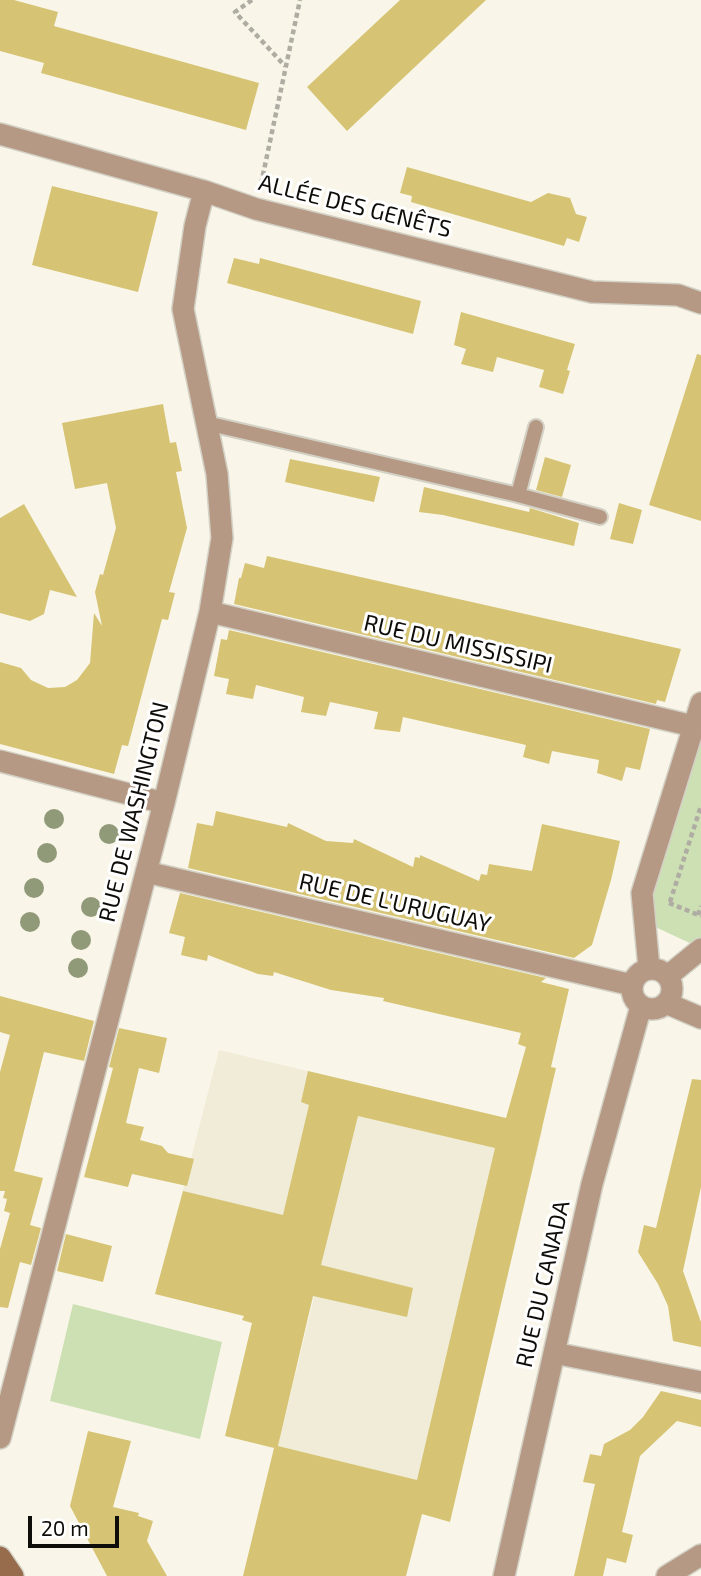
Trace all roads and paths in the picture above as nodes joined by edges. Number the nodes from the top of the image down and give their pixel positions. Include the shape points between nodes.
1 (252, 0) edge
2 (300, 0) edge
3 (286, 67) junction
4 (0, 134) edge
5 (204, 191) junction
6 (256, 209) junction
7 (701, 303) edge
8 (206, 423) junction
9 (536, 427) dead end
10 (518, 495) junction
11 (600, 517) dead end
12 (210, 612) junction
13 (701, 704) edge
14 (694, 726) junction
15 (0, 761) edge
16 (164, 803) junction
17 (701, 806) edge
18 (146, 872) junction
19 (669, 904) dead end
20 (701, 906) edge
21 (698, 915) dead end
22 (701, 949) edge
23 (658, 972) junction
24 (632, 985) junction
25 (666, 1003) junction
26 (641, 1006) junction
27 (701, 1018) edge
28 (554, 1353) junction
29 (701, 1382) edge
30 (0, 1438) edge
31 (701, 1555) edge
32 (0, 1557) edge
33 (13, 1576) edge
34 (504, 1576) edge
35 (667, 1576) edge

1 - 3 path via 235,12
2 - 3 path
3 - 6 path
4 - 5 street, ALLÉE DES GENÊTS
5 - 6 street, ALLÉE DES GENÊTS
5 - 8 street, RUE DE WASHINGTON via 183,309
6 - 7 street, ALLÉE DES GENÊTS via 592,292 678,295
8 - 10 lane
8 - 12 street, RUE DE WASHINGTON via 217,474 222,538
9 - 10 lane
10 - 11 lane
12 - 14 street, RUE DU MISSISSIPI
12 - 16 street, RUE DE WASHINGTON
13 - 14 street
14 - 23 street via 642,893
15 - 16 street
16 - 18 street, RUE DE WASHINGTON
17 - 19 path
18 - 24 street, RUE DE L'URUGUAY
18 - 30 street, RUE DE WASHINGTON
20 - 21 path
22 - 23 street
23 - 24 street via 638,974
23 - 25 street via 673,986
24 - 26 street via 633,997
25 - 26 street via 657,1009
25 - 27 street
26 - 28 street, RUE DU CANADA via 592,1184
28 - 29 street
28 - 34 street, RUE DU CANADA
31 - 35 street
32 - 33 street

